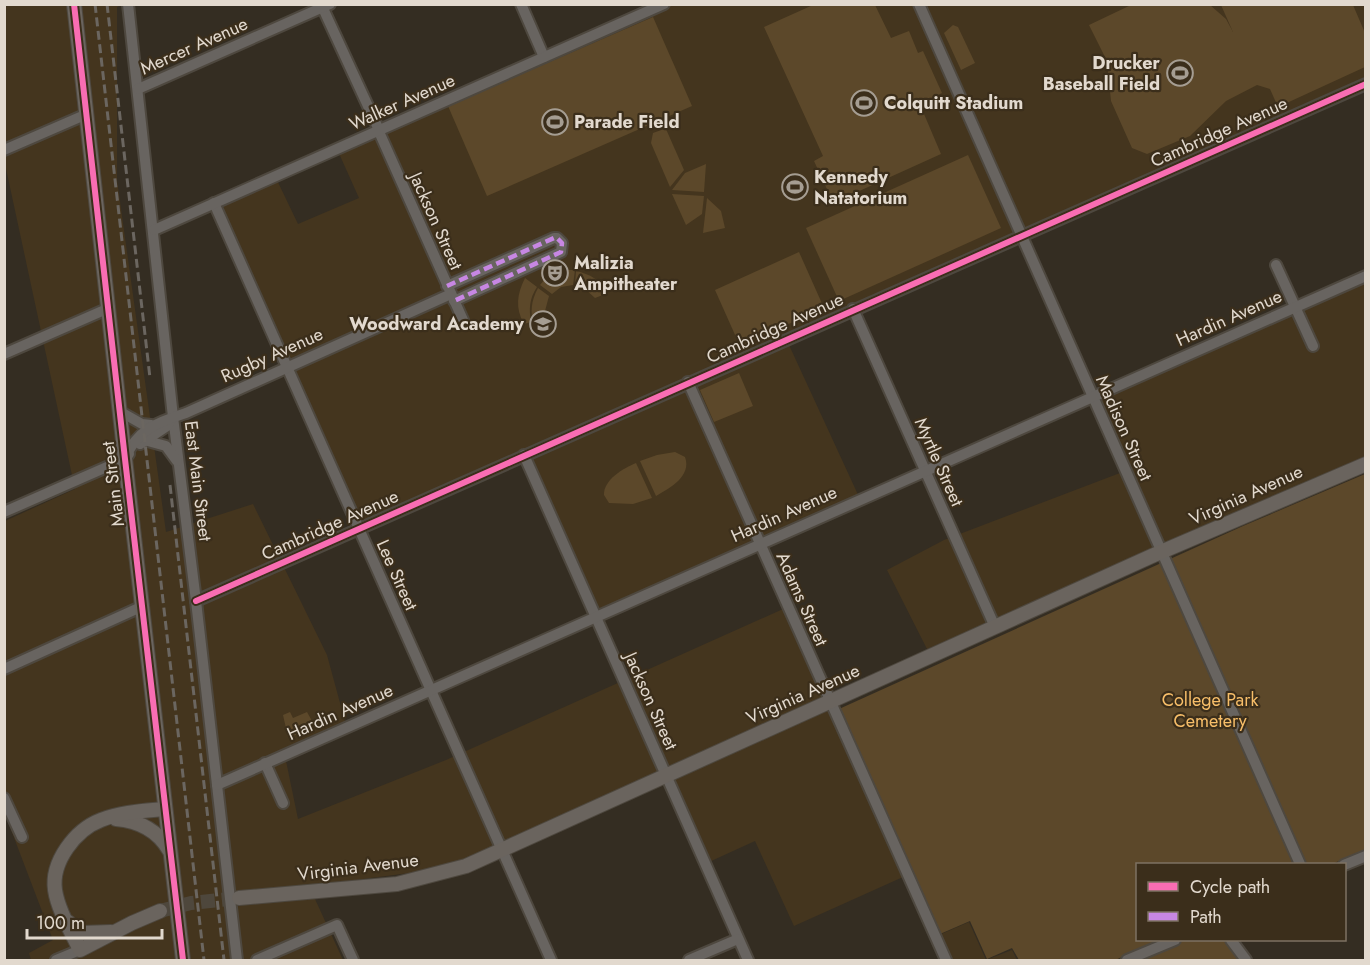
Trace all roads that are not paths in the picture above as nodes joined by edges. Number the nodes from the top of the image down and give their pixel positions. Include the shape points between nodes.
1 (74, 4) edge
2 (128, 4) edge
3 (521, 4) edge
4 (664, 4) edge
5 (919, 4) edge
6 (325, 6) edge
7 (544, 57) junction
8 (1365, 84) edge
9 (138, 89) junction
10 (87, 114) junction
11 (380, 132) junction
12 (4, 150) edge
13 (214, 203) junction
14 (154, 230) junction
15 (1021, 235) junction
16 (1276, 265) dead end
17 (1365, 276) edge
18 (451, 294) junction
19 (1295, 307) junction
20 (109, 308) junction
21 (853, 309) junction
22 (463, 320) dead end
23 (1313, 346) dead end
24 (4, 354) edge
25 (286, 367) junction
26 (688, 382) junction
27 (1092, 396) junction
28 (119, 411) junction
29 (173, 417) junction
30 (152, 425) junction
31 (144, 440) junction
32 (524, 455) junction
33 (124, 459) junction
34 (178, 463) junction
35 (1365, 464) edge
36 (925, 470) junction
37 (4, 512) edge
38 (358, 529) junction
39 (760, 543) junction
40 (1161, 552) junction
41 (196, 601) junction
42 (143, 606) junction
43 (596, 616) junction
44 (995, 627) junction
45 (4, 669) edge
46 (430, 690) junction
47 (830, 702) junction
48 (265, 763) junction
49 (666, 776) junction
50 (217, 785) junction
51 (4, 798) edge
52 (283, 803) dead end
53 (165, 809) junction
54 (108, 818) junction
55 (22, 837) dead end
56 (501, 850) junction
57 (171, 853) junction
58 (1365, 856) edge
59 (1300, 863) edge
60 (1346, 864) edge
61 (239, 898) tunnel mouth
62 (160, 911) tunnel mouth
63 (67, 921) junction
64 (117, 931) junction
65 (738, 939) junction
66 (1170, 941) edge
67 (1233, 941) edge
68 (80, 950) junction
69 (56, 960) edge
70 (183, 960) edge
71 (237, 960) edge
72 (256, 960) edge
73 (353, 960) edge
74 (551, 960) edge
75 (689, 960) edge
76 (748, 960) edge
77 (946, 960) edge
78 (1127, 960) edge
79 (1246, 960) edge

1 - 10 main road, Main Street
2 - 9 street, East Main Street
3 - 7 street
4 - 7 street, Walker Avenue
5 - 15 street, Madison Street
6 - 9 street, Mercer Avenue
6 - 11 street, Jackson Street
7 - 11 street, Walker Avenue
8 - 15 street, Cambridge Avenue
9 - 14 street, East Main Street
10 - 12 street
10 - 20 main road, Main Street
11 - 13 street, Walker Avenue
11 - 18 street, Jackson Street
13 - 14 street, Walker Avenue
13 - 25 street, Lee Street
14 - 29 street, East Main Street
15 - 21 street, Cambridge Avenue
15 - 27 street, Madison Street
16 - 19 street
17 - 19 street, Hardin Avenue
18 - 18 street via 554,238 562,243 561,252
18 - 22 street, Jackson Street
18 - 25 street, Rugby Avenue
19 - 23 street
19 - 27 street, Hardin Avenue
20 - 24 street
20 - 28 main road, Main Street
21 - 26 street, Cambridge Avenue
21 - 36 street, Myrtle Street
25 - 29 street, Rugby Avenue
25 - 38 street, Lee Street
26 - 32 street, Cambridge Avenue
26 - 39 street, Adams Street
27 - 36 street, Hardin Avenue
27 - 40 street, Madison Street
28 - 30 street, Main Street
28 - 33 main road, Main Street
29 - 30 street, Rugby Avenue
29 - 31 street, Rugby Avenue via 167,426
29 - 34 street, East Main Street
30 - 33 street, Rugby Avenue via 129,447
31 - 33 street, Rugby Avenue
31 - 34 street, Main Street via 166,446
32 - 38 street, Cambridge Avenue
32 - 43 street, Jackson Street
33 - 37 street, Rugby Avenue
33 - 42 main road, Main Street
34 - 41 street, East Main Street
35 - 40 main road, Virginia Avenue
36 - 39 street, Hardin Avenue
36 - 44 street, Myrtle Street
38 - 41 street, Cambridge Avenue
38 - 46 street, Lee Street
39 - 43 street, Hardin Avenue
39 - 47 street, Adams Street
40 - 44 main road, Virginia Avenue
40 - 59 street, Madison Street
41 - 50 street, East Main Street
42 - 45 street
42 - 53 main road, Main Street
43 - 46 street, Hardin Avenue
43 - 49 street, Jackson Street
44 - 47 main road, Virginia Avenue
46 - 48 street, Hardin Avenue
46 - 56 street, Lee Street
47 - 49 main road, Virginia Avenue
47 - 77 street, Adams Street
48 - 50 street, Hardin Avenue
48 - 52 street
49 - 56 main road, Virginia Avenue
49 - 65 street, Jackson Street
50 - 71 street, East Main Street
51 - 55 street
53 - 54 main road
53 - 57 main road, Main Street
54 - 57 main road via 149,828
54 - 63 main road via 87,828 59,862 54,881
56 - 61 main road, Virginia Avenue via 466,866 397,884
56 - 74 street, Lee Street
57 - 70 main road, Main Street
58 - 60 street
62 - 64 main road
63 - 64 main road via 82,933
63 - 68 main road
64 - 68 main road
65 - 75 street
65 - 76 street, Jackson Street
66 - 78 street
67 - 79 street
68 - 69 street
72 - 73 street via 337,925

